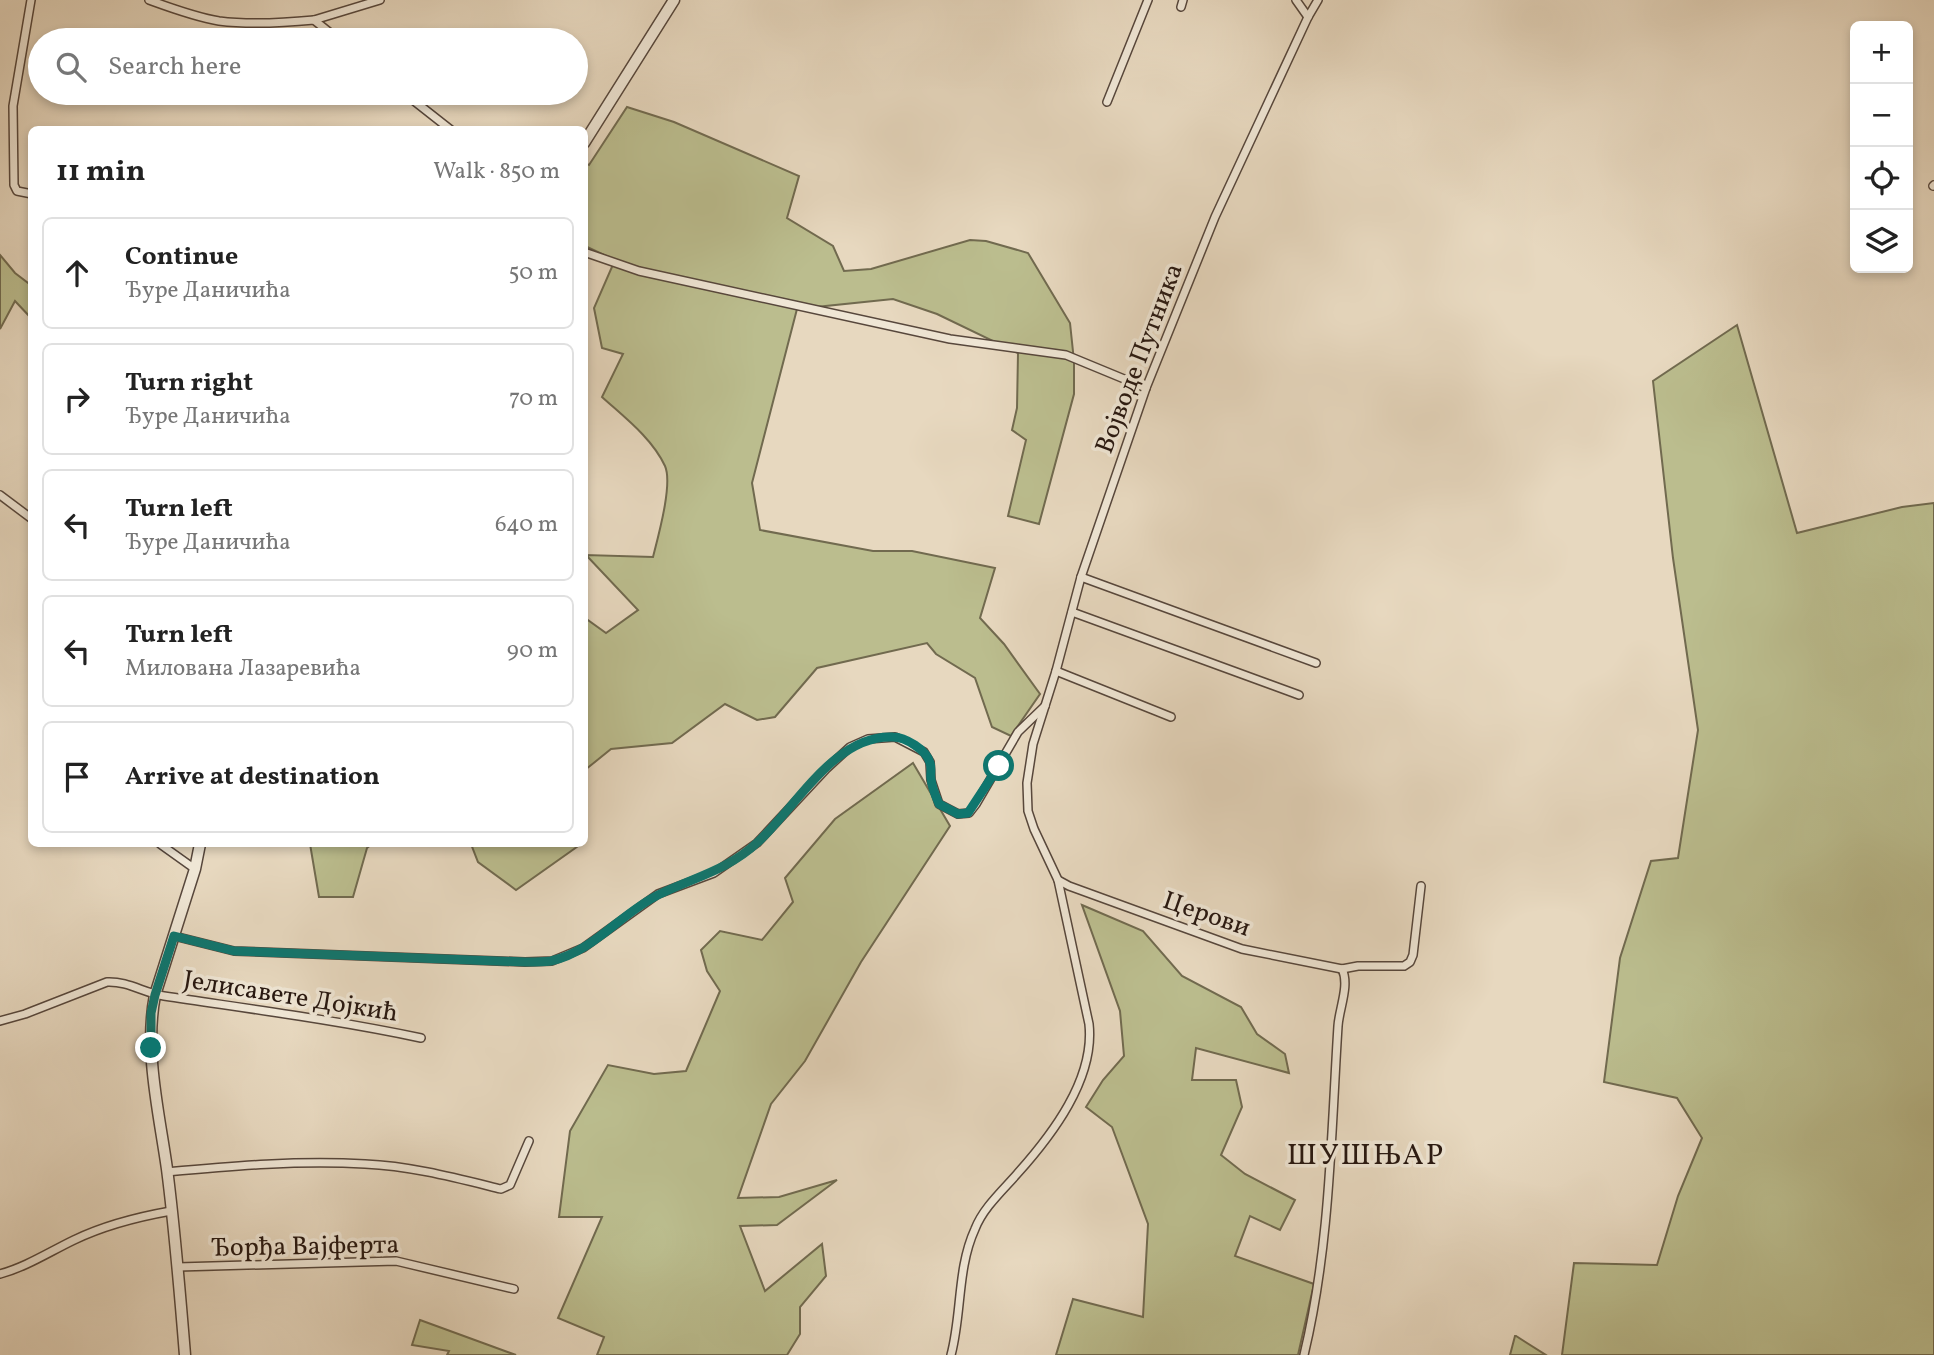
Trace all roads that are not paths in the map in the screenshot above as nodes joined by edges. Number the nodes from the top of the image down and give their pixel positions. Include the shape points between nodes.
1 (32, 0) edge
2 (149, 0) edge
3 (380, 0) edge
4 (674, 0) edge
5 (1148, 0) edge
6 (1296, 0) edge
7 (1318, 0) edge
8 (1308, 17) junction
9 (314, 20) junction
10 (324, 28) edge
11 (1107, 102) dead end
12 (419, 105) edge
13 (446, 126) edge
14 (588, 137) edge
15 (28, 193) edge
16 (588, 253) edge
17 (1146, 388) junction
18 (0, 495) edge
19 (28, 516) edge
20 (1081, 578) junction
21 (1072, 612) junction
22 (1316, 663) dead end
23 (1056, 671) junction
24 (1299, 695) dead end
25 (1045, 705) junction
26 (1171, 718) dead end
27 (164, 847) edge
28 (199, 847) edge
29 (195, 869) junction
30 (1058, 880) junction
31 (1422, 886) dead end
32 (174, 936) junction
33 (1342, 969) junction
34 (155, 995) junction
35 (0, 1021) edge
36 (421, 1038) dead end
37 (529, 1141) dead end
38 (167, 1172) junction
39 (171, 1211) junction
40 (178, 1267) junction
41 (0, 1274) edge
42 (514, 1289) dead end
43 (185, 1355) edge
44 (951, 1355) edge
45 (1304, 1355) edge

1 - 15 street via 16,75 12,129 14,185 17,191
2 - 9 street via 219,21
3 - 9 street
4 - 14 street
5 - 11 street
6 - 8 street
7 - 8 street, Војводе Путника
8 - 17 street, Војводе Путника via 1215,217
9 - 10 street
12 - 13 street
16 - 17 street via 639,271 950,339 1066,355
17 - 20 street, Војводе Путника
18 - 19 street
20 - 21 street, Војводе Путника
20 - 22 street
21 - 23 street, Војводе Путника
21 - 24 street
23 - 25 street, Војводе Путника
23 - 26 street
25 - 30 street, Војводе Путника via 1033,744 1028,811
25 - 32 street via 1018,732 968,813 958,814 939,804 930,762 923,752 895,737 868,739 850,747 826,769 757,843 714,873 659,894 583,948 552,961 234,951
27 - 29 street
28 - 29 street
29 - 32 street
30 - 33 street, Церови via 1242,949
30 - 44 street via 1089,1024 1089,1056 1081,1083 1043,1142 975,1227
31 - 33 street, Церови via 1410,962 1400,967
32 - 34 street
33 - 45 street via 1345,979 1338,1020 1326,1222 1316,1305
34 - 35 street, Јелисавете Дојкић via 120,981 107,982
34 - 36 street, Јелисавете Дојкић
34 - 38 street via 151,1048
37 - 38 street via 510,1185 501,1189 367,1164 287,1162
38 - 39 street
39 - 40 street
39 - 41 street via 126,1219
40 - 42 street, Ђорђа Вајферта via 396,1261
40 - 43 street

